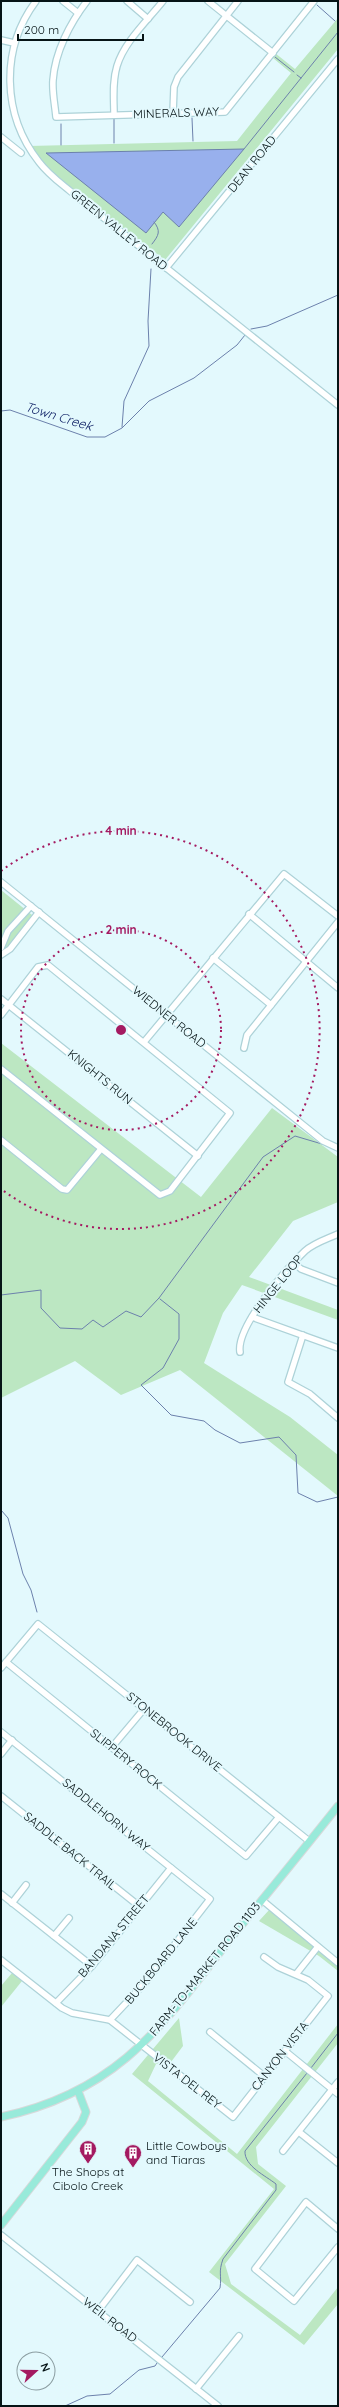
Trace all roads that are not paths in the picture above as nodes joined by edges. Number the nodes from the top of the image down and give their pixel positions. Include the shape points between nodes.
1 (36, 1) edge
2 (63, 1) edge
3 (87, 1) edge
4 (127, 1) edge
5 (163, 1) edge
6 (208, 1) edge
7 (238, 1) edge
8 (314, 1) edge
9 (78, 13) junction
10 (226, 16) junction
11 (148, 19) junction
12 (1, 40) edge
13 (14, 43) junction
14 (273, 53) junction
15 (338, 59) edge
16 (173, 113) junction
17 (114, 115) junction
18 (1, 137) edge
19 (21, 153) dead end
20 (166, 268) junction
21 (338, 405) edge
22 (1, 882) edge
23 (31, 906) junction
24 (39, 912) junction
25 (249, 914) junction
26 (338, 916) edge
27 (338, 922) edge
28 (1, 948) edge
29 (1, 955) edge
30 (213, 958) junction
31 (306, 962) junction
32 (338, 988) edge
33 (1, 999) edge
34 (9, 1005) junction
35 (271, 1005) junction
36 (167, 1014) junction
37 (1, 1015) edge
38 (144, 1042) junction
39 (244, 1048) dead end
40 (1, 1069) edge
41 (1, 1140) edge
42 (338, 1148) edge
43 (101, 1149) junction
44 (198, 1156) junction
45 (338, 1234) edge
46 (294, 1263) junction
47 (338, 1283) edge
48 (252, 1316) junction
49 (303, 1335) junction
50 (338, 1348) edge
51 (240, 1352) dead end
52 (338, 1418) edge
53 (6, 1662) junction
54 (1, 1668) edge
55 (144, 1709) junction
56 (1, 1732) edge
57 (12, 1740) junction
58 (112, 1747) junction
59 (1, 1754) edge
60 (1, 1796) edge
61 (338, 1806) edge
62 (279, 1817) junction
63 (309, 1841) junction
64 (171, 1868) junction
65 (26, 1885) dead end
66 (1, 1894) edge
67 (210, 1899) joint
68 (262, 1900) junction
69 (12, 1903) junction
70 (139, 1906) junction
71 (69, 1918) dead end
72 (54, 1936) junction
73 (316, 1949) dead end
74 (264, 1957) dead end
75 (1, 1960) edge
76 (338, 1963) edge
77 (92, 1966) junction
78 (297, 1974) junction
79 (56, 2003) junction
80 (110, 2020) junction
81 (210, 2032) dead end
82 (142, 2046) junction
83 (285, 2051) junction
84 (264, 2076) junction
85 (338, 2082) edge
86 (332, 2089) junction
87 (78, 2091) junction
88 (338, 2094) edge
89 (1, 2117) edge
90 (233, 2117) joint
91 (300, 2132) junction
92 (283, 2151) dead end
93 (338, 2163) edge
94 (1, 2225) edge
95 (338, 2229) edge
96 (1, 2235) edge
97 (338, 2247) edge
98 (190, 2302) dead end
99 (98, 2311) junction
100 (239, 2336) dead end
101 (196, 2389) junction
102 (218, 2406) edge

1 - 13 street, GREEN VALLEY ROAD
2 - 9 street
3 - 9 street
4 - 11 street
5 - 11 street
6 - 10 street
7 - 10 street
8 - 14 street, MINERALS WAY
9 - 17 street, MINERALS WAY via 64,39 57,60 53,80 56,117
10 - 14 street
10 - 16 street via 178,77 174,87
11 - 17 street via 124,49 117,66
12 - 13 street
13 - 20 street, GREEN VALLEY ROAD via 10,64 10,98 20,132 32,154 51,176
14 - 16 street, MINERALS WAY via 225,112
15 - 20 street, DEAN ROAD
16 - 17 street, MINERALS WAY
18 - 19 street
20 - 21 street, GREEN VALLEY ROAD
22 - 23 street, WIEDNER ROAD
23 - 24 street, WIEDNER ROAD
23 - 28 street via 8,931
24 - 29 street via 10,949
24 - 36 street, WIEDNER ROAD
25 - 26 street via 284,874
25 - 30 street
25 - 31 street
27 - 31 street
30 - 35 street
30 - 36 street
31 - 32 street
31 - 35 street
33 - 34 street, KNIGHTS RUN
34 - 37 street
34 - 38 street via 38,967 48,965
34 - 44 street, KNIGHTS RUN
35 - 39 street via 247,1035
36 - 38 street
36 - 42 street, WIEDNER ROAD via 323,1141
38 - 44 street via 230,1113
40 - 43 street
41 - 43 street via 66,1190
43 - 44 street via 160,1195 170,1191
45 - 46 street, HINGE LOOP via 312,1246
46 - 47 street via 301,1269
46 - 48 street, HINGE LOOP
48 - 49 street
48 - 51 street, HINGE LOOP via 239,1344
49 - 50 street
49 - 52 street via 288,1382 310,1394
53 - 54 street
53 - 55 street, STONEBROOK DRIVE via 38,1624
53 - 58 street, SLIPPERY ROCK
55 - 58 street
55 - 62 street, STONEBROOK DRIVE
56 - 57 street, SADDLEHORN WAY
57 - 59 street
57 - 64 street, SADDLEHORN WAY
58 - 62 street, SLIPPERY ROCK via 246,1856
60 - 70 street, SADDLE BACK TRAIL
61 - 63 main road, FARM-TO-MARKET ROAD 1103
62 - 63 street, STONEBROOK DRIVE
63 - 68 main road, FARM-TO-MARKET ROAD 1103
64 - 67 street, SADDLEHORN WAY
64 - 70 street, BANDANA STREET
65 - 69 street
66 - 69 street
67 - 80 street, BUCKBOARD LANE via 140,1989
68 - 76 street
68 - 82 main road, FARM-TO-MARKET ROAD 1103 via 182,2001
69 - 72 street
70 - 77 street, BANDANA STREET
71 - 72 street
72 - 77 street
73 - 78 street
74 - 78 street via 278,1967
75 - 79 street
77 - 79 street, BANDANA STREET
78 - 83 street, CANYON VISTA via 328,1996
79 - 80 street via 72,2013
80 - 82 street, VISTA DEL REY
81 - 84 street
82 - 87 main road, FARM-TO-MARKET ROAD 1103
82 - 90 street, VISTA DEL REY
83 - 84 street, CANYON VISTA
83 - 86 street
84 - 90 street, CANYON VISTA
85 - 86 street
86 - 88 street
86 - 91 street
87 - 89 main road, FARM-TO-MARKET ROAD 1103 via 33,2109
87 - 94 main road via 86,2112 82,2122
91 - 92 street
91 - 93 street
95 - 97 street via 306,2202 255,2269 294,2301
96 - 99 street, WEIL ROAD
98 - 99 street via 138,2260
99 - 101 street, WEIL ROAD
100 - 101 street
101 - 102 street, WEIL ROAD

